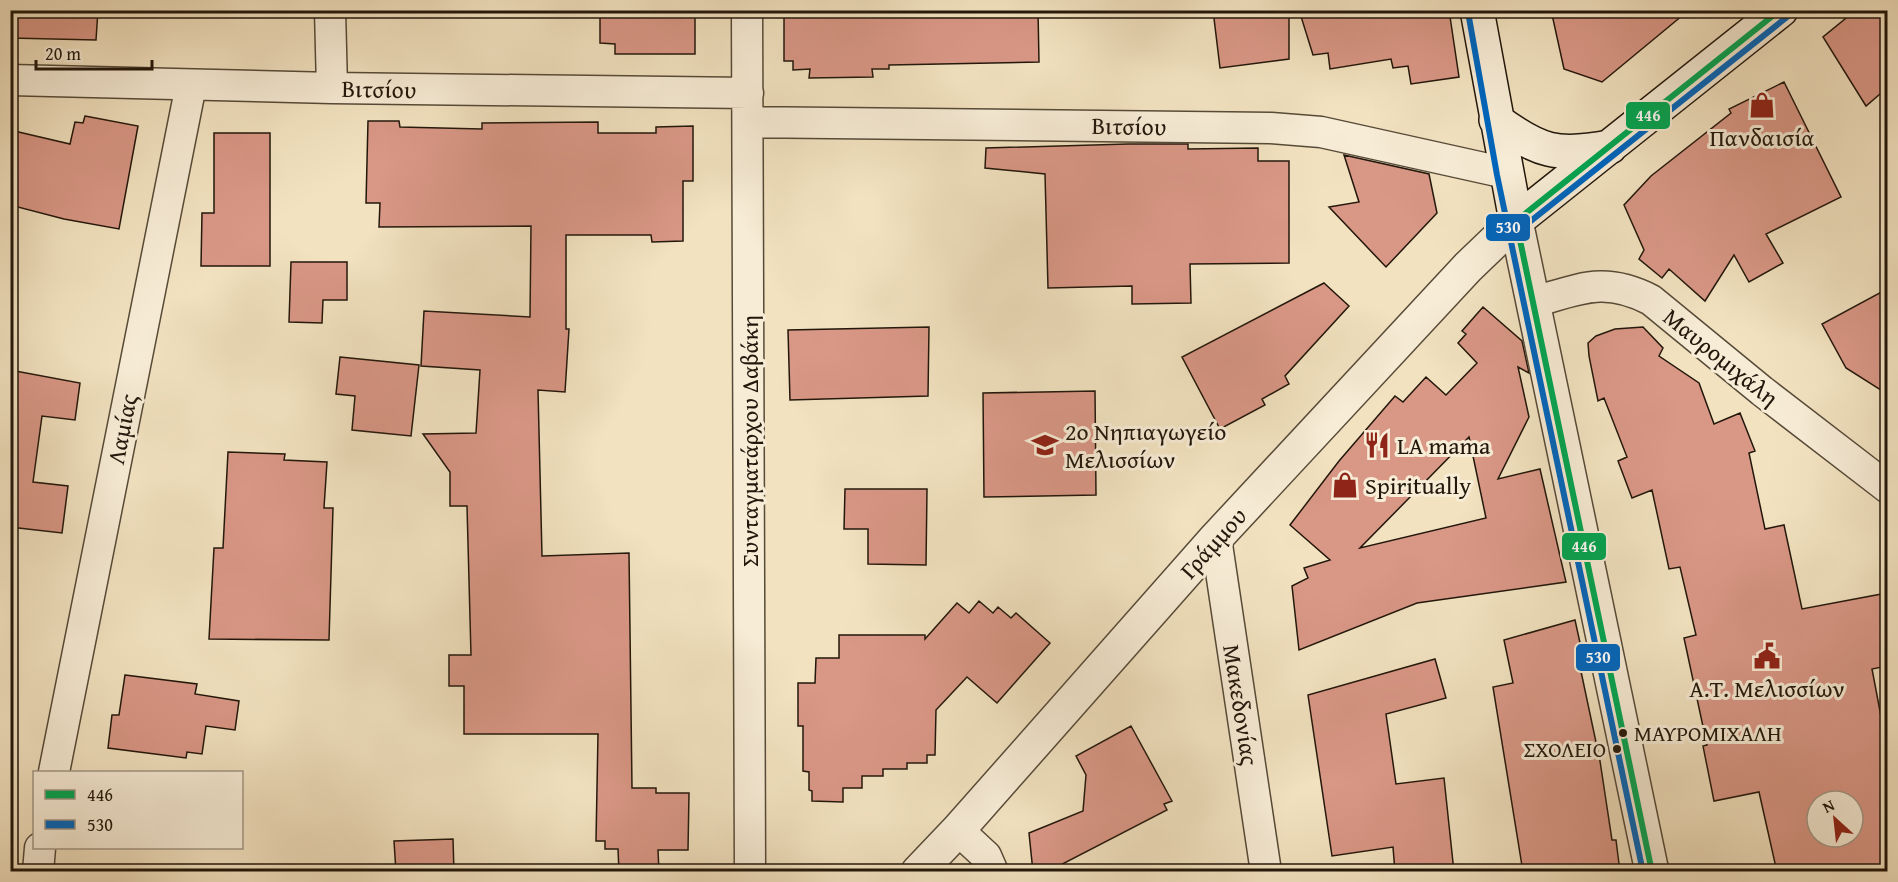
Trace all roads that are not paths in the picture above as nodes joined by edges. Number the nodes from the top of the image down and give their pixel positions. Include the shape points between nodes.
1 (330, 10) edge
2 (747, 10) edge
3 (1477, 10) edge
4 (1781, 10) edge
5 (10, 80) edge
6 (190, 85) junction
7 (332, 88) junction
8 (748, 107) junction
9 (1496, 120) junction
10 (1610, 147) junction
11 (1506, 173) junction
12 (1516, 221) junction
13 (1533, 302) junction
14 (1882, 476) edge
15 (1216, 538) junction
16 (54, 771) edge
17 (958, 830) junction
18 (40, 849) edge
19 (38, 872) edge
20 (750, 872) edge
21 (918, 872) edge
22 (993, 872) edge
23 (1266, 872) edge
24 (1652, 872) edge

1 - 7 street
2 - 8 street, Συνταγματάρχου Δαβάκη
3 - 9 street
4 - 10 street, Γράμμου
5 - 6 street, Βιτσίου
6 - 7 street, Βιτσίου
6 - 16 street, Λαμίας
7 - 8 street, Βιτσίου
8 - 11 street, Βιτσίου via 1321,132
8 - 20 street, Συνταγματάρχου Δαβάκη
9 - 10 street via 1522,139 1547,150 1577,153
9 - 11 street
10 - 12 street, Γράμμου
11 - 12 street
12 - 13 street
12 - 15 street, Γράμμου via 1468,267
13 - 14 street, Μαυρομιχάλη via 1588,287 1610,285 1631,290 1651,300 1762,391
13 - 24 street
15 - 17 street, Γράμμου
15 - 23 street, Μακεδονίας
17 - 21 street, Γράμμου
17 - 22 street via 986,856
18 - 19 street

